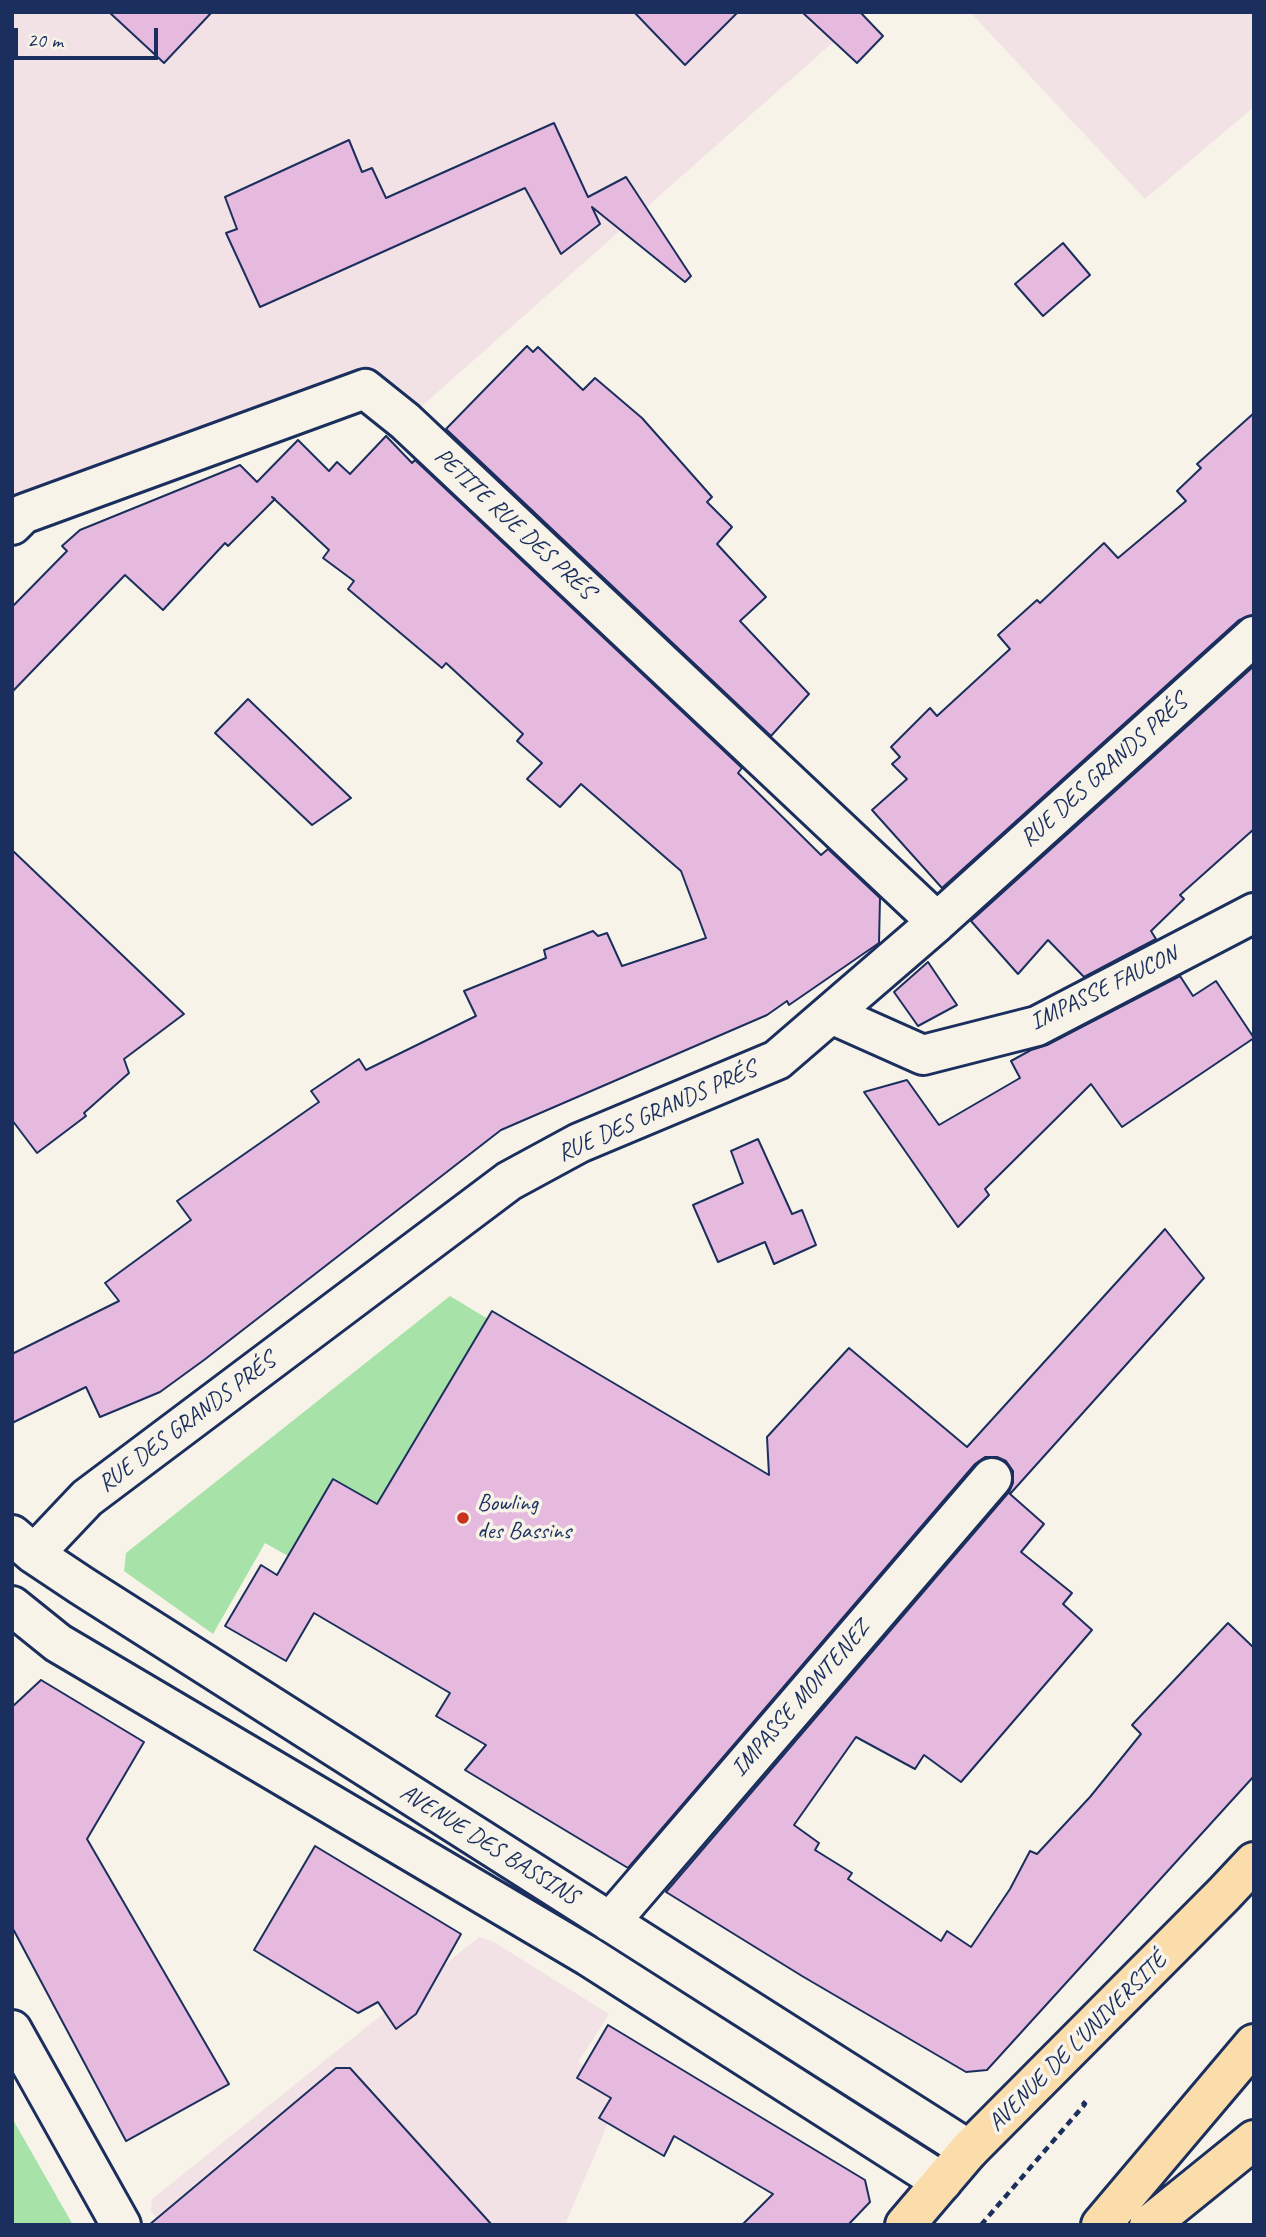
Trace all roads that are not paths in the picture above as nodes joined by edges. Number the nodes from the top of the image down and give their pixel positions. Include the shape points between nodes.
1 (12, 525) edge
2 (1254, 636) edge
3 (1254, 913) edge
4 (937, 922) junction
5 (831, 1014) junction
6 (992, 1478) dead end
7 (23, 1545) edge
8 (12, 1606) edge
9 (1254, 1862) edge
10 (610, 1922) junction
11 (12, 2030) edge
12 (1254, 2044) edge
13 (1254, 2140) edge
14 (969, 2150) junction
15 (942, 2182) junction
16 (121, 2225) edge
17 (905, 2225) edge
18 (1101, 2225) edge
19 (1149, 2225) edge

1 - 4 street, PETITE RUE DES PRÉS via 23,514 365,389 405,421
2 - 4 street, RUE DES GRANDS PRÉS
3 - 5 street, IMPASSE FAUCON via 1037,1026 923,1055
4 - 5 street, RUE DES GRANDS PRÉS
5 - 7 street, RUE DES GRANDS PRÉS via 777,1060 579,1143 509,1181
6 - 10 street, IMPASSE MONTENEZ
7 - 10 street, AVENUE DES BASSINS
8 - 15 street via 58,1643 588,1956
9 - 14 main road, AVENUE DE L'UNIVERSITÉ
10 - 14 street, AVENUE DES BASSINS
11 - 16 street
12 - 18 main road
13 - 19 main road
14 - 15 main road, AVENUE DE L'UNIVERSITÉ
15 - 17 main road, AVENUE DE L'UNIVERSITÉ

